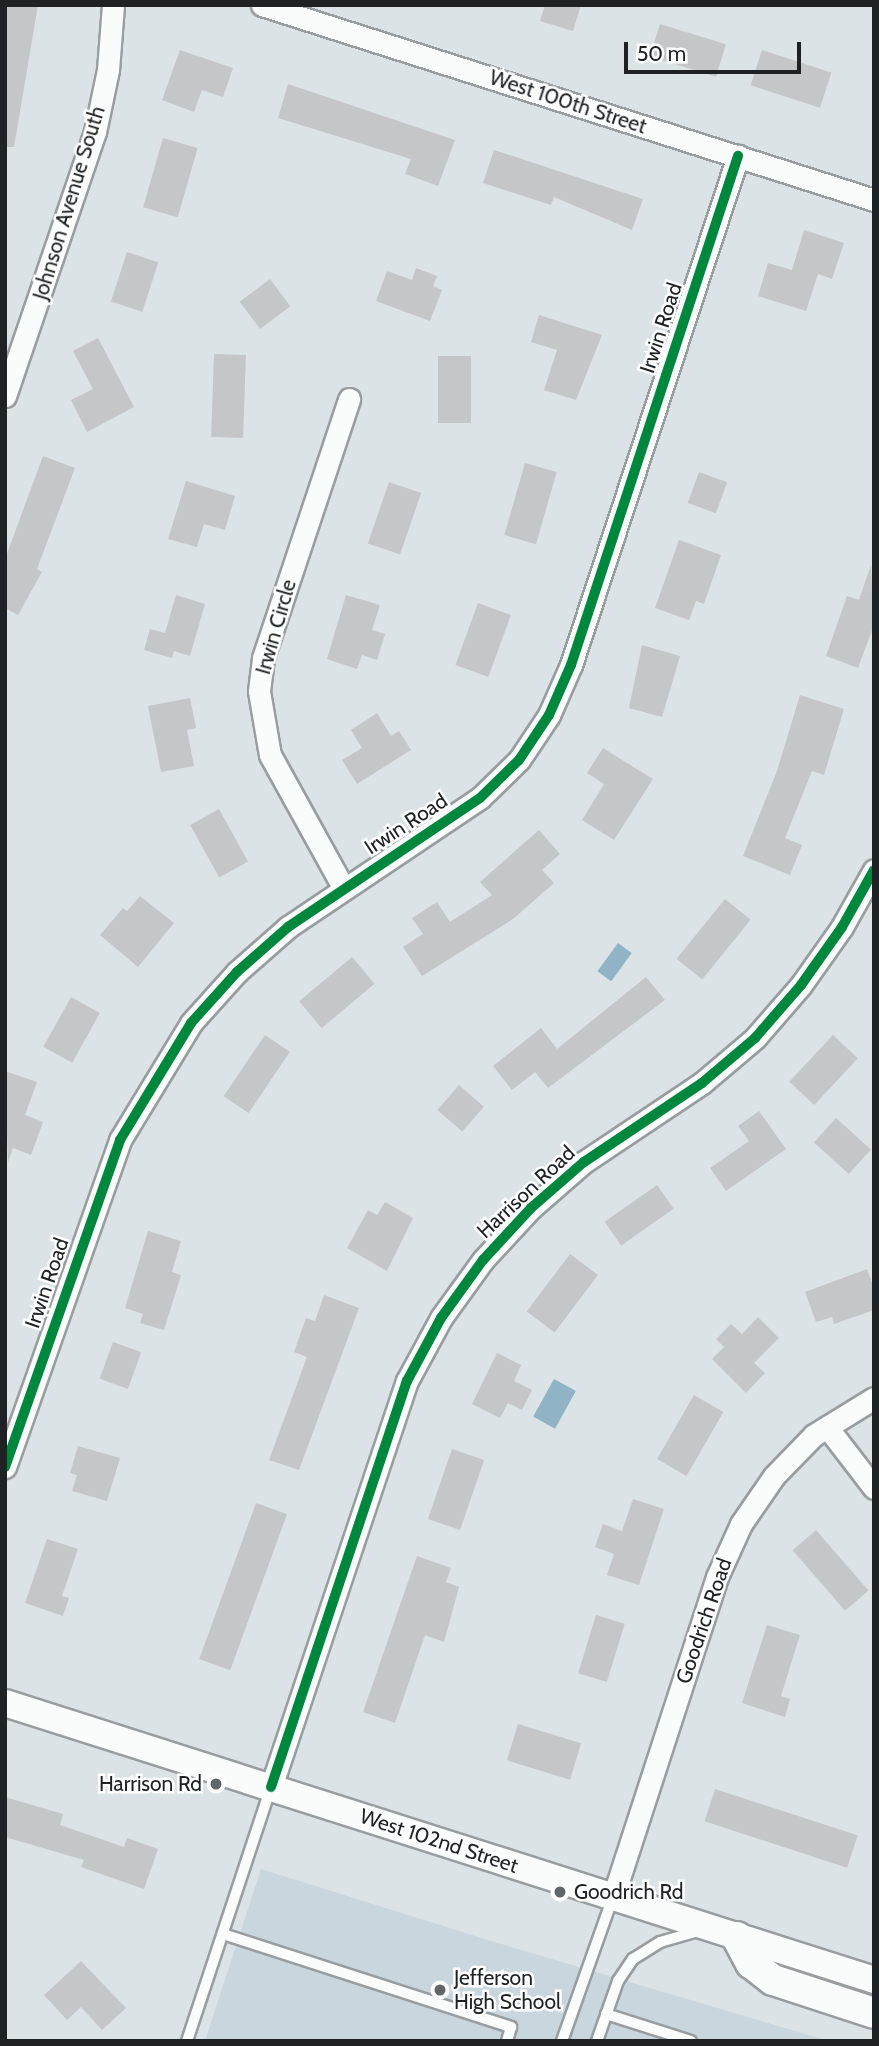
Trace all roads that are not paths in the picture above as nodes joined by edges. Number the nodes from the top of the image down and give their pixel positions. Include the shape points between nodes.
1 (113, 5) edge
2 (262, 5) edge
3 (738, 156) junction
4 (874, 200) edge
5 (11, 360) edge
6 (5, 397) edge
7 (349, 399) dead end
8 (874, 870) edge
9 (343, 887) junction
10 (874, 1398) edge
11 (827, 1427) junction
12 (5, 1467) edge
13 (874, 1488) edge
14 (5, 1703) edge
15 (271, 1787) junction
16 (613, 1897) junction
17 (726, 1933) junction
18 (223, 1934) junction
19 (874, 1980) edge
20 (874, 2013) edge
21 (606, 2014) junction
22 (187, 2041) edge
23 (507, 2041) edge
24 (562, 2041) edge
25 (597, 2041) edge
26 (691, 2041) edge

1 - 5 street, Johnson Avenue South via 108,70 95,132
2 - 3 street, West 100th Street
3 - 4 street, West 100th Street
3 - 9 street, Irwin Road via 550,715 519,760 480,798
5 - 6 street, Johnson Avenue South
7 - 9 street, Irwin Circle via 263,659 259,691 270,755
8 - 15 street, Harrison Road via 842,927 801,985 755,1038 702,1083 584,1162 531,1208 483,1260 442,1318 408,1381
9 - 12 street, Irwin Road via 237,972 191,1023 152,1080 120,1140 94,1205
10 - 11 street, Goodrich Road
11 - 13 street
11 - 16 street, Goodrich Road via 774,1476 741,1524 717,1577
14 - 15 street, West 102nd Street
15 - 16 street, West 102nd Street
15 - 18 lane
16 - 17 street, West 102nd Street
16 - 24 lane
17 - 19 street, West 102nd Street
17 - 20 main road via 751,1963 773,1980
17 - 21 lane via 660,1942 632,1959
18 - 22 lane
18 - 23 lane via 511,2027
21 - 25 lane
21 - 26 lane

